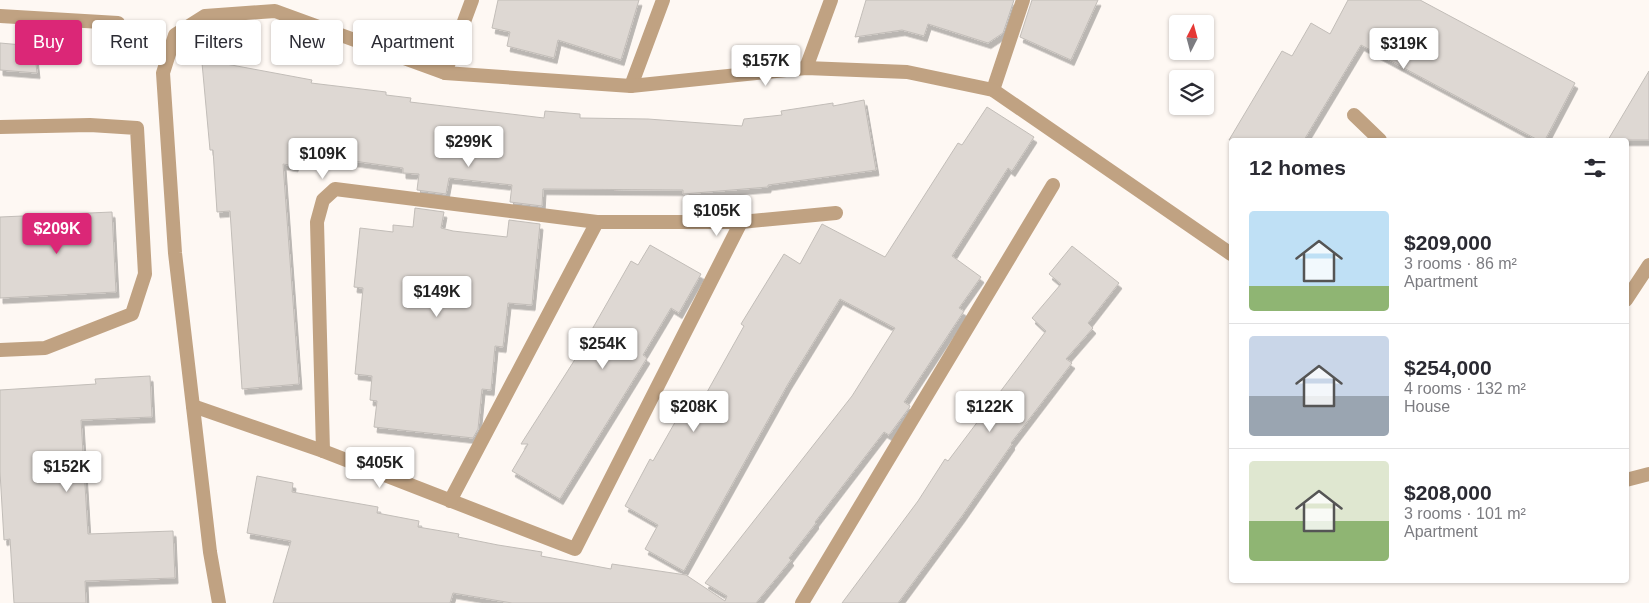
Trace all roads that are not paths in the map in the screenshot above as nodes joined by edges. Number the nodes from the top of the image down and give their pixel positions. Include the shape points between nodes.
1 (472, 0) edge
2 (663, 0) edge
3 (831, 0) edge
4 (1023, 0) edge
5 (277, 6) edge
6 (0, 16) edge
7 (92, 21) edge
8 (806, 68) junction
9 (445, 73) junction
10 (631, 86) junction
11 (993, 90) junction
12 (1354, 115) dead end
13 (0, 127) edge
14 (1378, 138) edge
15 (1053, 185) dead end
16 (836, 213) dead end
17 (596, 222) junction
18 (741, 222) junction
19 (1229, 253) edge
20 (1649, 265) edge
21 (1629, 295) edge
22 (0, 350) edge
23 (193, 406) junction
24 (323, 451) junction
25 (1649, 474) edge
26 (1629, 479) edge
27 (450, 501) junction
28 (219, 603) edge
29 (802, 603) edge

1 - 9 street
2 - 10 street
3 - 8 street
4 - 11 street
5 - 9 street
5 - 23 street via 205,16 175,35 163,72 175,253
6 - 7 street
8 - 10 street
8 - 11 street via 907,72
9 - 10 street
11 - 19 street
12 - 14 street
13 - 22 street via 90,125 137,128 145,274 132,314 45,348
15 - 29 street
16 - 18 street
17 - 18 street
17 - 24 street via 335,189 322,200 317,222
17 - 27 street
18 - 27 street via 575,549
20 - 21 street
23 - 24 street
23 - 28 street
24 - 27 street
25 - 26 street

